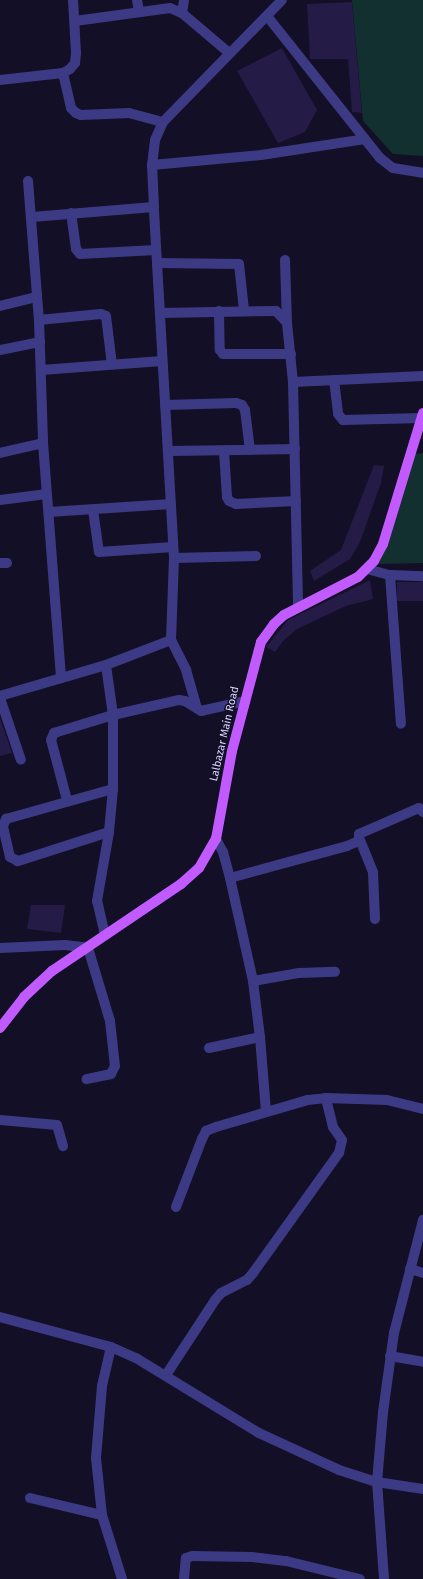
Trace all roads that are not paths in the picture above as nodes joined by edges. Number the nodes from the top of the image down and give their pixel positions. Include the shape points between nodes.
1 (73, 0) edge
2 (137, 0) edge
3 (184, 0) edge
4 (282, 0) edge
5 (139, 10) junction
6 (182, 13) junction
7 (266, 16) junction
8 (76, 21) junction
9 (228, 52) junction
10 (63, 73) junction
11 (0, 80) edge
12 (163, 122) junction
13 (366, 139) junction
14 (152, 165) junction
15 (423, 173) edge
16 (28, 182) dead end
17 (154, 207) junction
18 (71, 213) junction
19 (32, 217) junction
20 (156, 250) junction
21 (285, 260) dead end
22 (157, 263) junction
23 (37, 297) junction
24 (0, 306) edge
25 (244, 310) junction
26 (218, 311) junction
27 (160, 313) junction
28 (39, 320) junction
29 (287, 323) junction
30 (40, 342) junction
31 (0, 350) edge
32 (291, 354) junction
33 (162, 360) junction
34 (112, 365) junction
35 (42, 370) junction
36 (423, 376) edge
37 (334, 380) junction
38 (293, 382) junction
39 (165, 405) junction
40 (422, 416) edge
41 (42, 443) junction
42 (295, 449) junction
43 (250, 450) junction
44 (169, 451) junction
45 (224, 451) junction
46 (0, 453) edge
47 (47, 494) junction
48 (0, 500) edge
49 (296, 501) junction
50 (171, 504) junction
51 (93, 510) junction
52 (49, 512) junction
53 (173, 547) junction
54 (256, 556) dead end
55 (174, 558) junction
56 (367, 569) junction
57 (390, 575) junction
58 (423, 576) edge
59 (298, 606) junction
60 (171, 640) junction
61 (106, 665) junction
62 (61, 678) junction
63 (0, 697) edge
64 (245, 701) junction
65 (197, 708) junction
66 (113, 715) junction
67 (401, 724) dead end
68 (21, 760) dead end
69 (113, 789) junction
70 (67, 800) junction
71 (423, 812) edge
72 (109, 832) junction
73 (216, 838) junction
74 (360, 840) junction
75 (230, 878) junction
76 (375, 919) dead end
77 (105, 935) junction
78 (0, 948) edge
79 (88, 948) junction
80 (335, 972) dead end
81 (253, 981) junction
82 (0, 1028) edge
83 (260, 1036) junction
84 (209, 1048) dead end
85 (88, 1079) dead end
86 (326, 1098) junction
87 (423, 1109) edge
88 (266, 1112) junction
89 (0, 1120) edge
90 (63, 1146) dead end
91 (176, 1207) dead end
92 (423, 1220) edge
93 (410, 1269) junction
94 (423, 1273) edge
95 (0, 1317) edge
96 (111, 1347) junction
97 (390, 1356) junction
98 (423, 1362) edge
99 (166, 1376) junction
100 (377, 1482) junction
101 (423, 1489) edge
102 (30, 1498) dead end
103 (102, 1515) junction
104 (122, 1579) edge
105 (184, 1579) edge
106 (360, 1579) edge
107 (384, 1579) edge

1 - 8 street
2 - 5 street
3 - 6 street
4 - 7 street
5 - 6 street via 170,8
5 - 8 street
6 - 9 street
7 - 9 street
7 - 13 street
8 - 10 street via 75,63
9 - 12 street
10 - 11 street
10 - 12 street via 71,108 82,116 130,113
12 - 14 street via 155,140
13 - 14 street via 261,155
13 - 15 street via 380,158 393,168
14 - 17 street
16 - 19 street
17 - 18 street
17 - 20 street
18 - 19 street
18 - 20 street via 76,249 80,254
19 - 23 street
20 - 22 street
21 - 29 street
22 - 25 street via 239,264
22 - 27 street
23 - 24 street
23 - 28 street
25 - 26 street
25 - 29 street via 276,311
26 - 27 street
26 - 32 street via 219,344 223,354
27 - 33 street
28 - 30 street
28 - 34 street via 101,314 106,316
29 - 32 street
30 - 31 street
30 - 35 street
32 - 38 street
33 - 34 street
33 - 39 street
34 - 35 street
35 - 41 street
36 - 37 street
37 - 38 street
37 - 40 street via 338,414 343,420
38 - 42 street
39 - 43 street via 242,405 245,410
39 - 44 street
40 - 56 main road, Lalbazar Main Road via 383,544
41 - 46 street
41 - 47 street
42 - 43 street
42 - 49 street
43 - 45 street
44 - 45 street
44 - 50 street
45 - 49 street via 229,501 236,504
47 - 48 street
47 - 52 street
49 - 59 street
50 - 51 street
50 - 53 street
51 - 52 street
51 - 53 street via 99,552
52 - 62 street
53 - 55 street
54 - 55 street
55 - 60 street
56 - 57 street
56 - 59 main road, Lalbazar Main Road via 358,577
57 - 58 street
57 - 67 street
59 - 64 main road, Lalbazar Main Road via 274,624 261,642
60 - 61 street
60 - 65 street via 186,670
61 - 62 street
61 - 66 street
62 - 63 street
63 - 68 street
64 - 65 street via 207,710
64 - 73 main road, Lalbazar Main Road via 232,751
65 - 66 street via 178,700
66 - 69 street
66 - 70 street via 51,736
69 - 70 street
69 - 72 street
70 - 72 street via 6,819 3,826 10,858 18,861
71 - 74 street via 419,808 359,834
72 - 77 street via 97,901
73 - 75 street
73 - 77 main road, Lalbazar Main Road via 199,868 181,884
74 - 75 street via 347,846
74 - 76 street via 373,873
75 - 81 street
77 - 79 main road, Lalbazar Main Road
78 - 79 street via 65,945
79 - 82 main road, Lalbazar Main Road via 35,985
79 - 85 street via 106,1006 116,1066 111,1074
80 - 81 street via 299,973
81 - 83 street
83 - 84 street
83 - 88 street
86 - 87 street via 387,1100
86 - 88 street
86 - 99 street via 333,1127 342,1140 339,1153 253,1273 247,1280 221,1293 215,1300
88 - 91 street via 206,1131
89 - 90 street via 57,1125
92 - 93 street
93 - 94 street
93 - 97 street
95 - 96 street
96 - 99 street
96 - 103 street via 102,1386 96,1437 97,1485
97 - 98 street
97 - 100 street
99 - 100 street via 280,1444 340,1470
100 - 101 street
100 - 107 street
102 - 103 street
103 - 104 street
105 - 106 street via 186,1558 192,1556 252,1557 286,1561

